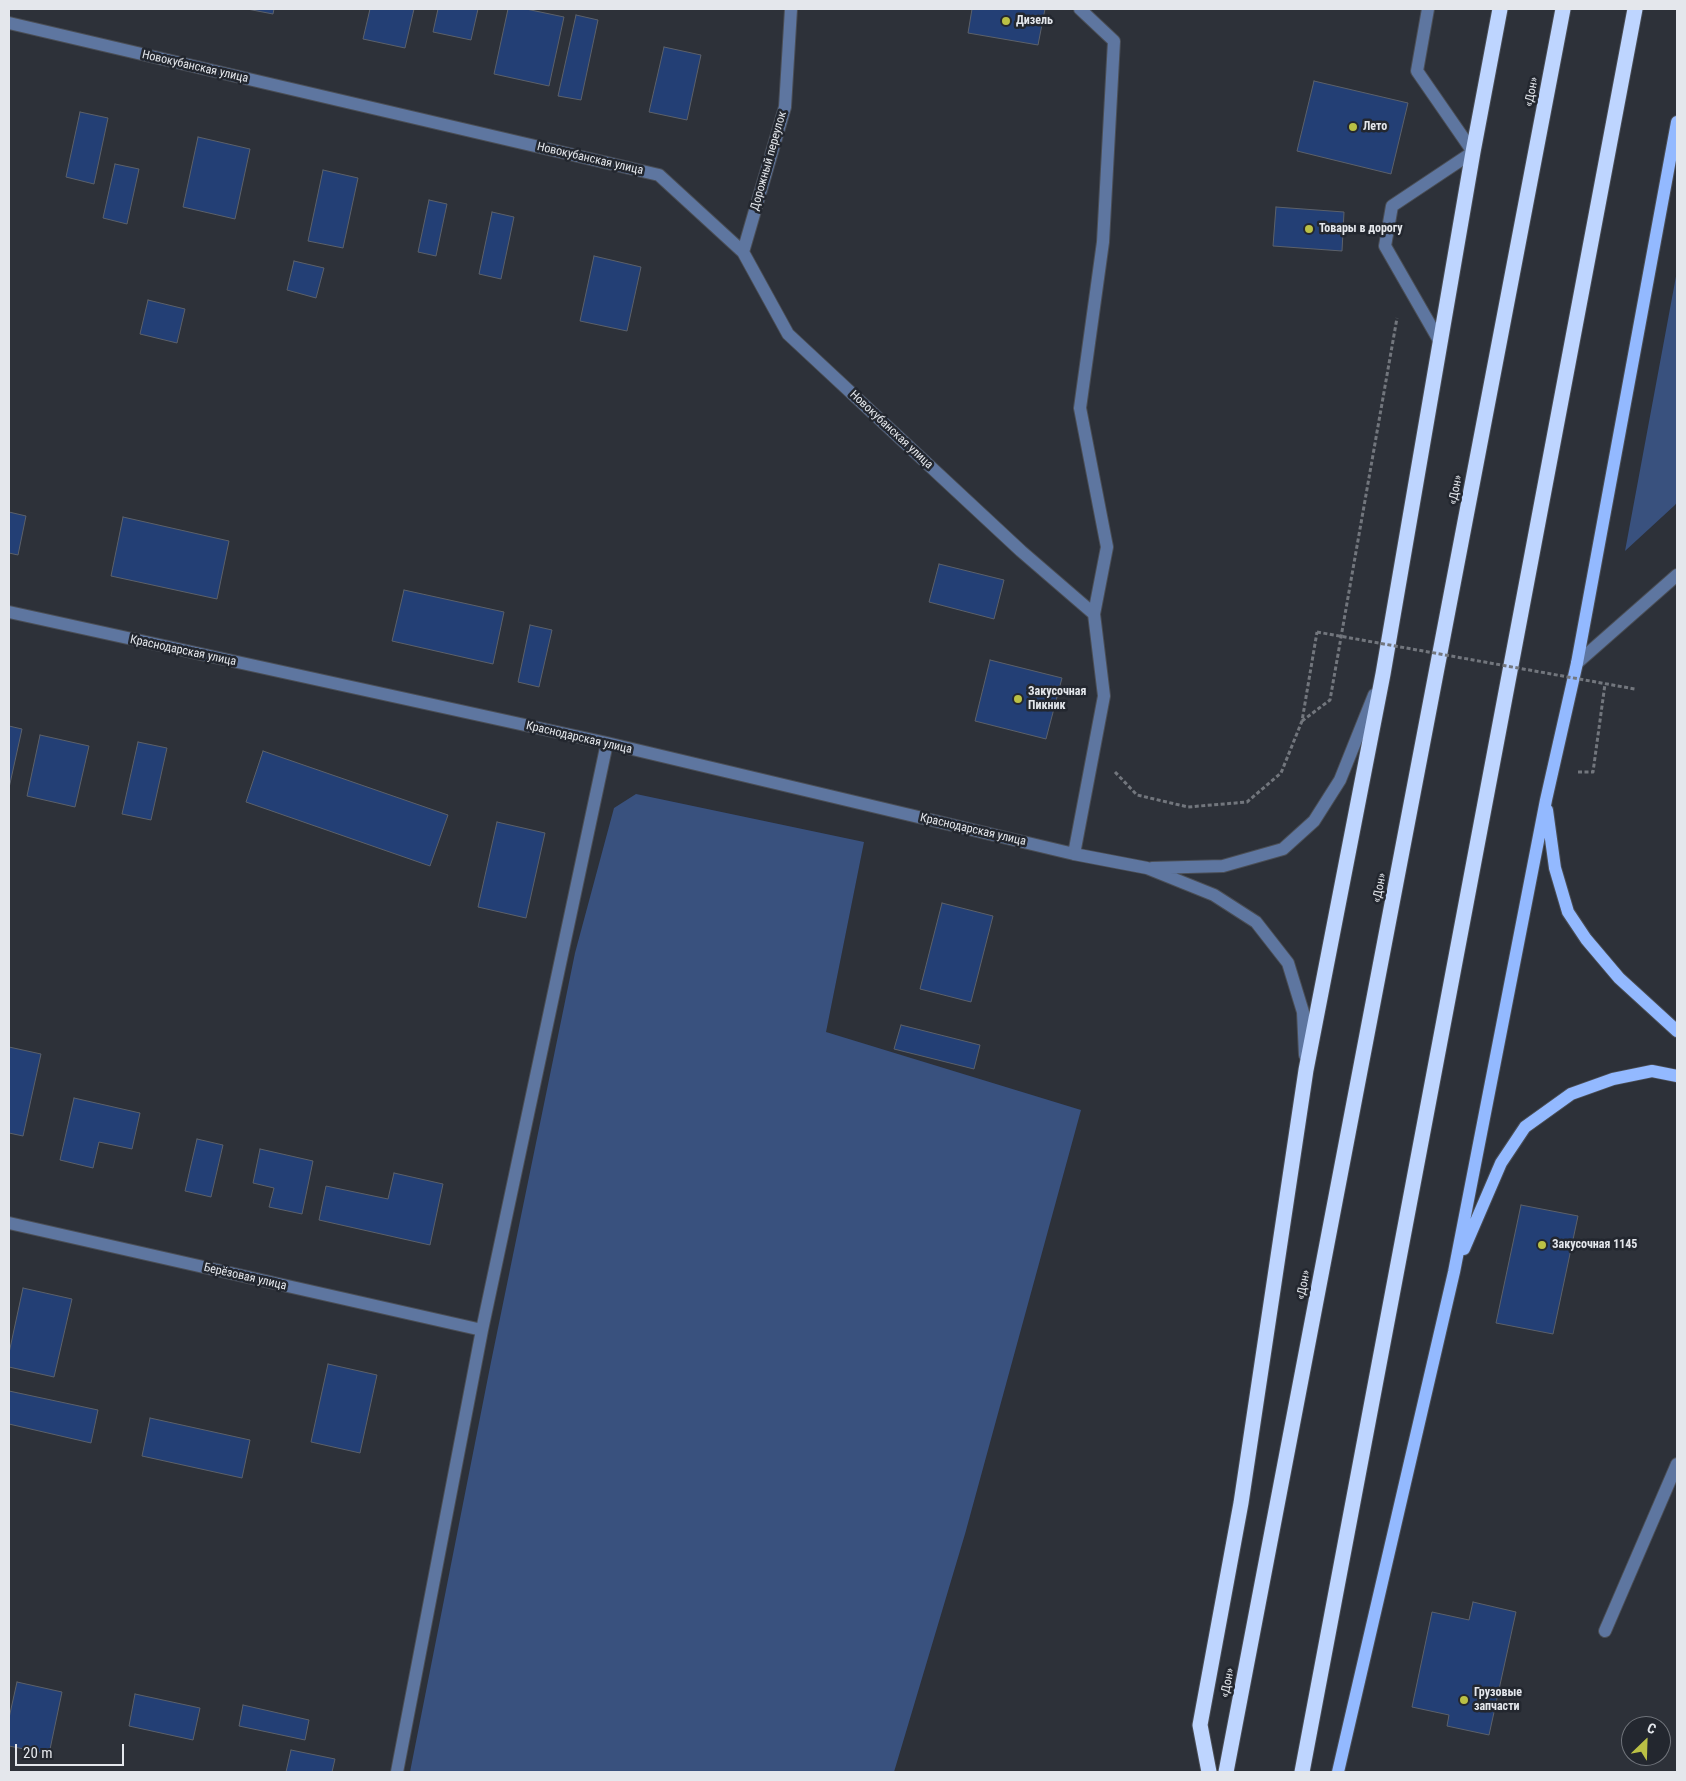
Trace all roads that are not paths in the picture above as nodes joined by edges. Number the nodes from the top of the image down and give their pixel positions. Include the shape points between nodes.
1 (792, 9) edge
2 (1080, 9) edge
3 (1428, 9) edge
4 (1500, 9) edge
5 (1563, 9) edge
6 (1635, 9) edge
7 (9, 24) edge
8 (1677, 122) edge
9 (1473, 152) junction
10 (743, 252) junction
11 (1440, 342) junction
12 (1677, 575) edge
13 (9, 612) edge
14 (1094, 614) junction
15 (1576, 663) junction
16 (1383, 674) junction
17 (607, 744) junction
18 (1546, 800) junction
19 (1074, 854) junction
20 (1147, 868) junction
21 (1677, 1031) edge
22 (1306, 1070) junction
23 (1677, 1076) edge
24 (9, 1223) edge
25 (1454, 1272) junction
26 (482, 1330) junction
27 (1677, 1464) edge
28 (1605, 1631) dead end
29 (397, 1772) edge
30 (1209, 1772) edge
31 (1226, 1772) edge
32 (1302, 1772) edge
33 (1338, 1772) edge

1 - 10 street, Дорожный переулок via 785,108
2 - 14 street via 1114,41 1103,242 1080,408 1107,546
3 - 9 street via 1417,71
4 - 9 highway
5 - 31 highway, «Дон»
6 - 32 highway
7 - 10 street, Новокубанская улица via 659,175
8 - 15 main road
9 - 11 highway
9 - 11 street via 1392,206 1385,246
10 - 14 street, Новокубанская улица via 788,334 1020,551
11 - 16 highway
12 - 15 street
13 - 17 street, Краснодарская улица
14 - 19 street via 1104,696
15 - 18 main road
16 - 20 street via 1340,780 1314,822 1282,849 1223,866
16 - 22 highway
17 - 19 street, Краснодарская улица
17 - 26 street
18 - 21 main road via 1555,868 1568,912 1619,978
18 - 25 main road
19 - 20 street, Краснодарская улица
20 - 22 street via 1214,895 1262,929 1288,963 1303,1012
22 - 30 highway via 1242,1503 1200,1725
23 - 25 main road via 1652,1071 1612,1079 1571,1094 1526,1127 1501,1163
24 - 26 street, Берёзовая улица
25 - 33 main road
26 - 29 street
27 - 28 street

